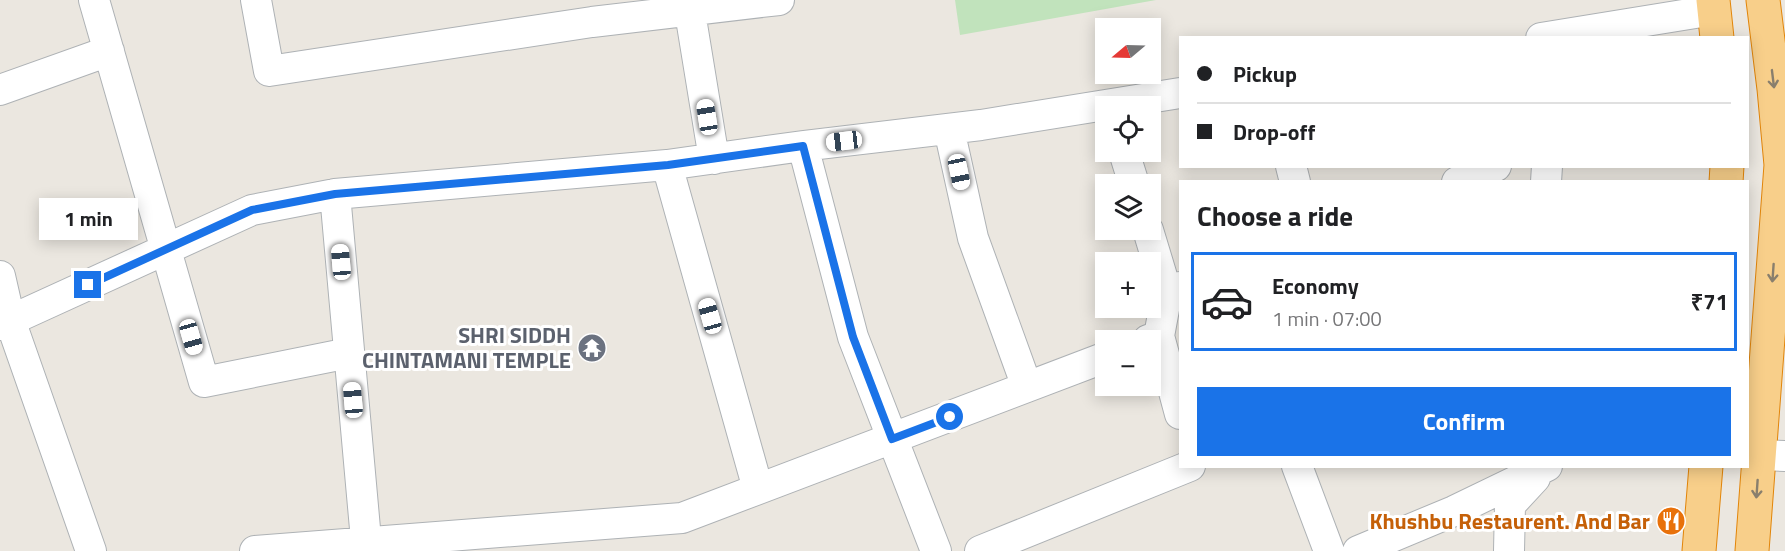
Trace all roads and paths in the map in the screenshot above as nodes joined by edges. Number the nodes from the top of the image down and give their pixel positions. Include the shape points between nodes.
1 (94, 0) edge
2 (256, 0) edge
3 (779, 0) edge
4 (1763, 0) edge
5 (688, 6) edge
6 (590, 11) edge
7 (1715, 16) edge
8 (1557, 36) edge
9 (1776, 37) edge
10 (109, 51) junction
11 (0, 90) edge
12 (1179, 93) edge
13 (1161, 96) edge
14 (1095, 107) edge
15 (949, 129) junction
16 (803, 146) junction
17 (714, 159) junction
18 (668, 165) junction
19 (1491, 168) edge
20 (1461, 180) edge
21 (1782, 180) edge
22 (335, 194) junction
23 (1152, 240) edge
24 (165, 249) junction
25 (0, 276) edge
26 (1174, 290) edge
27 (5, 322) edge
28 (1156, 330) edge
29 (349, 353) junction
30 (1095, 361) edge
31 (1161, 361) edge
32 (1027, 387) junction
33 (1179, 411) edge
34 (892, 439) junction
35 (1772, 456) edge
36 (1185, 468) edge
37 (1298, 468) edge
38 (1544, 468) edge
39 (1545, 468) edge
40 (1706, 468) edge
41 (758, 489) junction
42 (367, 546) edge
43 (91, 551) edge
44 (255, 551) edge
45 (936, 551) edge
46 (980, 551) edge
47 (1329, 551) edge
48 (1358, 551) edge
49 (1509, 551) edge
50 (1699, 551) edge
51 (1752, 551) edge

1 - 10 street
2 - 6 street via 269,71
3 - 5 street
4 - 9 highway
5 - 6 street
5 - 17 street
7 - 8 street
9 -> 21 highway
10 - 11 street
10 - 24 street
12 - 13 street
14 - 15 street
15 - 16 street
15 - 32 street via 973,238
16 - 17 street
16 - 34 street via 853,337
17 - 18 street
18 - 22 street
18 - 41 street
19 - 20 street
21 -> 35 highway
22 - 24 street via 252,210
22 - 29 street
23 - 26 street
24 - 27 street
24 - 29 street via 204,382
25 - 27 street
26 - 28 street
27 - 43 street
29 - 42 street
30 - 32 street
31 - 33 street
32 - 34 street
34 - 41 street
34 - 45 street
35 -> 51 highway
36 - 46 street
37 - 47 street
38 - 48 street
39 - 49 street via 1510,506
40 - 50 highway
41 - 42 street via 682,518
42 - 44 street

